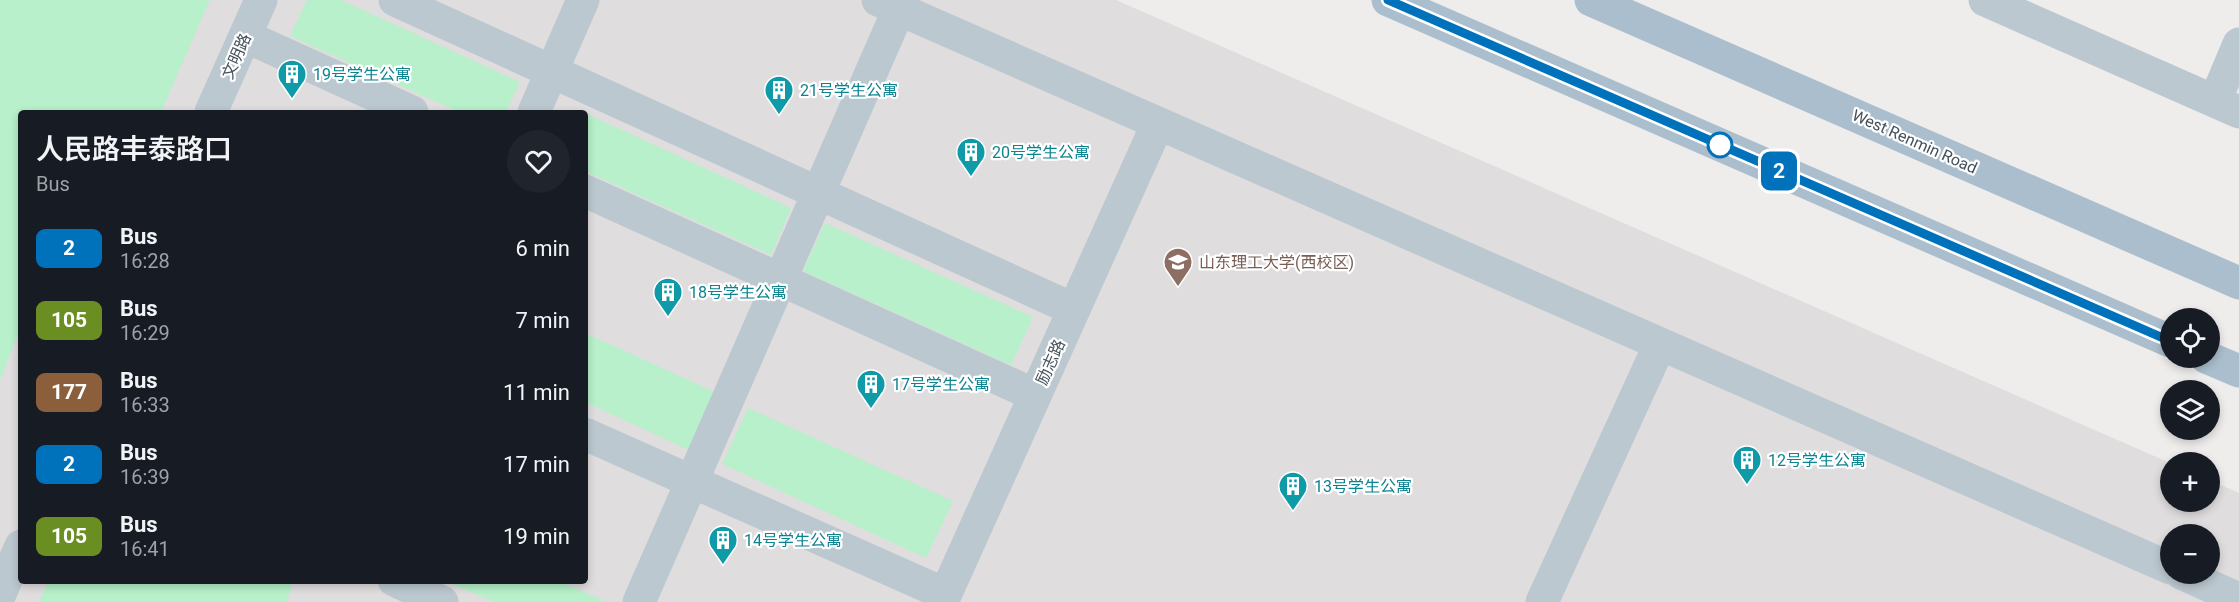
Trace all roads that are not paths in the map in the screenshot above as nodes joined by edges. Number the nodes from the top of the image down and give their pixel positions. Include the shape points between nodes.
1 (261, 0) edge
2 (395, 0) edge
3 (583, 0) edge
4 (1388, 0) edge
5 (1985, 0) edge
6 (1597, 1) edge
7 (888, 5) edge
8 (245, 36) junction
9 (2239, 44) edge
10 (552, 71) junction
11 (2227, 107) edge
12 (212, 110) edge
13 (408, 110) edge
14 (535, 110) edge
15 (1158, 123) junction
16 (588, 192) edge
17 (818, 193) junction
18 (780, 279) junction
19 (2239, 283) edge
20 (1073, 309) junction
21 (2160, 337) edge
22 (1660, 344) junction
23 (2220, 363) edge
24 (2239, 371) edge
25 (1035, 395) junction
26 (588, 435) edge
27 (692, 482) junction
28 (18, 553) edge
29 (2160, 564) edge
30 (403, 584) edge
31 (2199, 584) edge
32 (0, 594) edge
33 (2219, 596) edge
34 (944, 598) edge
35 (442, 602) edge
36 (639, 602) edge
37 (1542, 602) edge

1 - 8 street, 文明路
2 - 10 street
3 - 10 street
4 - 21 main road
5 - 11 street
6 - 19 main road, West Renmin Road
7 - 15 street
7 - 17 street
8 - 12 street, 文明路
8 - 13 street
9 - 11 street
10 - 14 street
10 - 17 street
15 - 20 street, 励志路
15 - 22 street
16 - 18 street
17 - 18 street
17 - 20 street
18 - 25 street
18 - 27 street
20 - 25 street, 励志路
22 - 29 street
22 - 37 street
23 - 24 main road
25 - 34 street, 励志路
26 - 27 street
27 - 34 street
27 - 36 street
28 - 32 street
30 - 35 street
31 - 33 street

